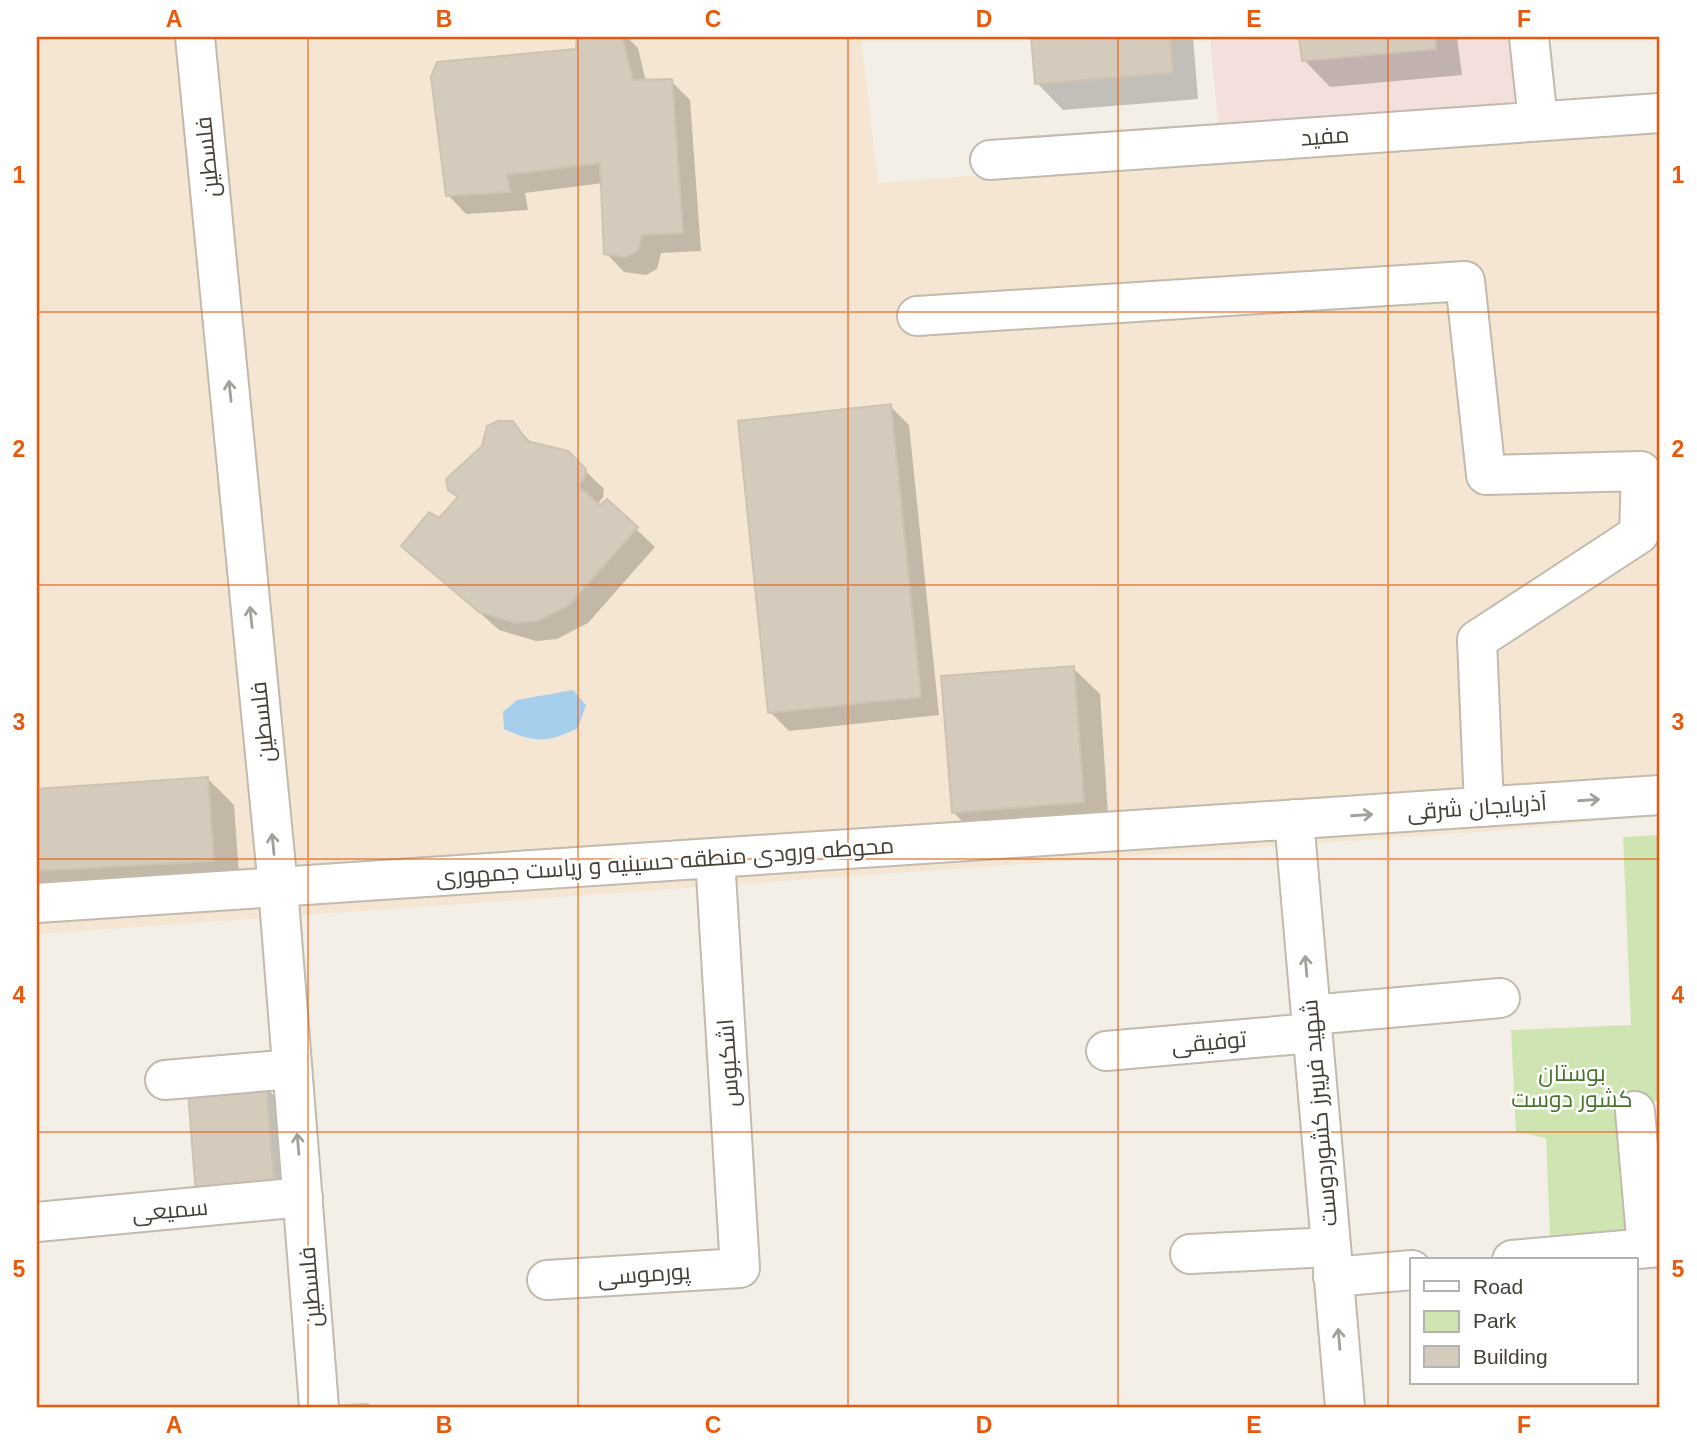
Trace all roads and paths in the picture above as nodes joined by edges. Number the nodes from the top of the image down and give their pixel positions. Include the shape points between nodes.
1 (195, 37) edge
2 (1529, 37) edge
3 (1660, 113) edge
4 (1538, 121) junction
5 (990, 160) dead end
6 (916, 316) dead end
7 (1660, 795) edge
8 (1485, 807) junction
9 (1294, 819) junction
10 (715, 858) junction
11 (278, 887) junction
12 (37, 903) edge
13 (1500, 998) dead end
14 (1312, 1024) junction
15 (1106, 1051) dead end
16 (292, 1069) junction
17 (166, 1080) dead end
18 (1635, 1111) dead end
19 (303, 1197) junction
20 (37, 1222) edge
21 (1654, 1247) edge
22 (1190, 1254) dead end
23 (1534, 1258) edge
24 (1332, 1262) junction
25 (740, 1268) joint
26 (1410, 1269) edge
27 (547, 1280) dead end
28 (319, 1407) edge
29 (1345, 1407) edge

11 -> 1 street, فلسطین
2 - 4 street
3 - 4 street, مفید
4 - 5 street, مفید
6 - 8 street via 1465,281 1486,475 1641,471 1639,534 1477,640
8 -> 7 street, آذربایجان شرقی
9 -> 8 street, آذربایجان شرقی
9 - 10 street, محوطه ورودی منطقه حسینیه و ریاست جمهوری
14 -> 9 street, شهید فریبرز کشوردوست
10 - 11 street, محوطه ورودی منطقه حسینیه و ریاست جمهوری
10 - 25 street, اشکبوس
11 - 12 street, محوطه ورودی منطقه حسینیه و ریاست جمهوری
11 - 16 street, فلسطین
13 - 14 street, توفیقی
14 - 15 street, توفیقی
14 - 24 street, شهید فریبرز کشوردوست
16 - 17 street
19 -> 16 street, فلسطین
18 - 21 street
19 - 20 street, سمیعی
19 - 28 street, فلسطین
21 - 23 street
22 - 24 street
24 - 26 street
29 -> 24 street, شهید فریبرز کشوردوست
25 - 27 street, پورموسی

